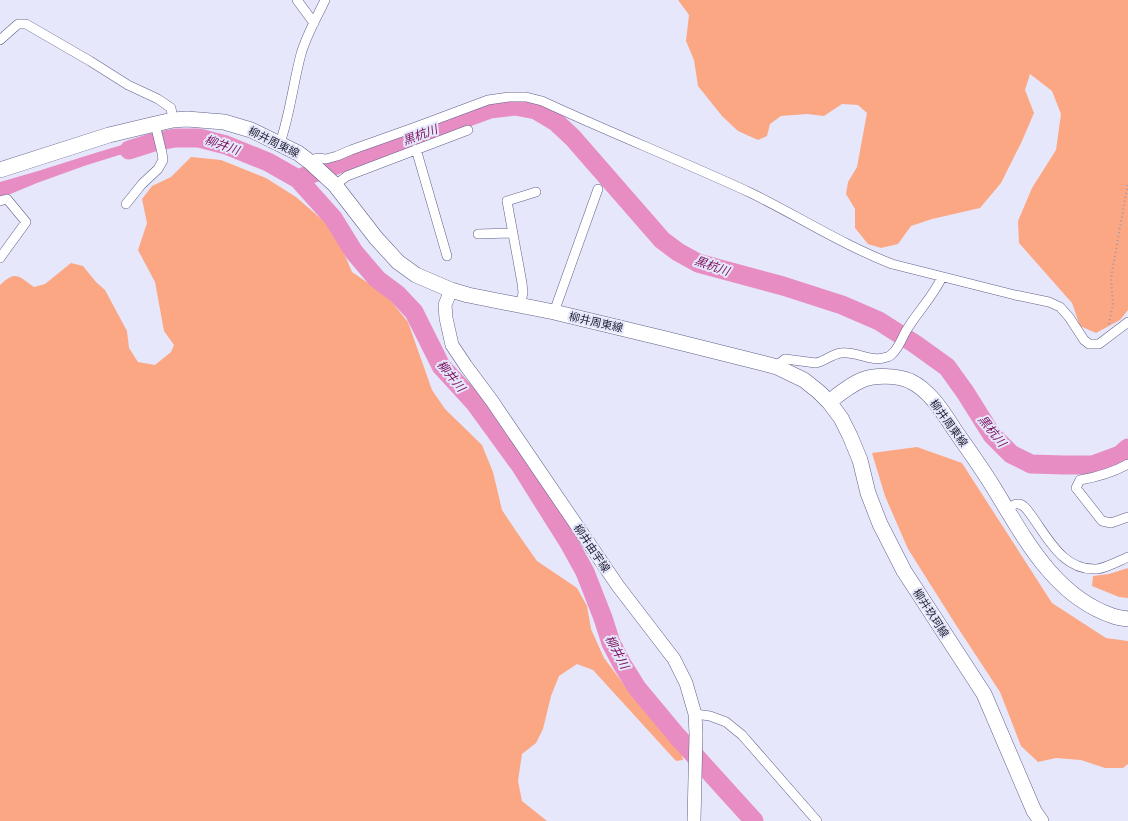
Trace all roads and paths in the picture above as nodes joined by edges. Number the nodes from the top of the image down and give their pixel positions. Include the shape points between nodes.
1 (297, 0) edge
2 (325, 0) edge
3 (314, 22) junction
4 (0, 40) edge
5 (173, 120) junction
6 (155, 127) junction
7 (468, 130) dead end
8 (280, 143) junction
9 (416, 149) junction
10 (312, 163) junction
11 (0, 170) edge
12 (332, 181) junction
13 (1128, 183) edge
14 (598, 189) dead end
15 (536, 192) dead end
16 (0, 201) edge
17 (126, 204) dead end
18 (513, 233) junction
19 (478, 234) dead end
20 (447, 256) dead end
21 (0, 258) edge
22 (942, 277) junction
23 (451, 290) junction
24 (520, 306) junction
25 (554, 312) junction
26 (1128, 322) edge
27 (1108, 326) dead end
28 (776, 367) junction
29 (829, 402) junction
30 (1128, 464) edge
31 (1007, 510) junction
32 (1128, 517) edge
33 (1128, 557) edge
34 (1128, 619) edge
35 (695, 714) junction
36 (694, 821) edge
37 (818, 821) edge
38 (1040, 821) edge

1 - 3 street
2 - 3 street
3 - 8 street via 301,52 290,111
4 - 5 street via 18,24 26,24 128,85 158,98 172,108
5 - 6 main road, 柳井周東線
5 - 8 main road, 柳井周東線 via 224,122
6 - 11 main road, 柳井周東線 via 109,135
6 - 17 street via 163,160
7 - 9 street
8 - 10 main road, 柳井周東線
9 - 12 street
9 - 20 street
10 - 12 main road, 柳井周東線
10 - 22 street via 317,158 337,156 488,100 526,97 731,184 874,257
12 - 23 main road, 柳井周東線 via 398,262 416,276
13 - 27 path via 1111,278 1113,304
14 - 25 street
15 - 18 street via 508,201
16 - 21 street via 7,199 26,222
18 - 19 street
18 - 24 street via 523,293
22 - 26 street via 1049,302 1060,307 1089,344 1099,344
22 - 28 street via 892,355 874,359 841,353 816,363 785,359
23 - 24 main road, 柳井周東線
23 - 35 main road, 柳井由宇線 via 445,305 452,345 618,586 674,659 686,683
24 - 25 main road, 柳井周東線
25 - 28 main road, 柳井周東線
28 - 29 main road, 柳井周東線 via 804,380
29 - 31 main road, 柳井周東線 via 862,380 893,376 910,381 924,390 940,408
29 - 38 main road, 柳井玖珂線 via 850,436 880,524 904,571 984,694
30 - 32 street via 1117,470 1080,480 1076,488 1102,521 1111,524
31 - 33 street via 1017,504 1025,507 1054,549 1065,559 1082,568 1097,569
31 - 34 main road, 柳井周東線 via 1046,567 1065,587 1087,604
35 - 36 main road, 柳井由宇線
35 - 37 street via 726,722 742,735

